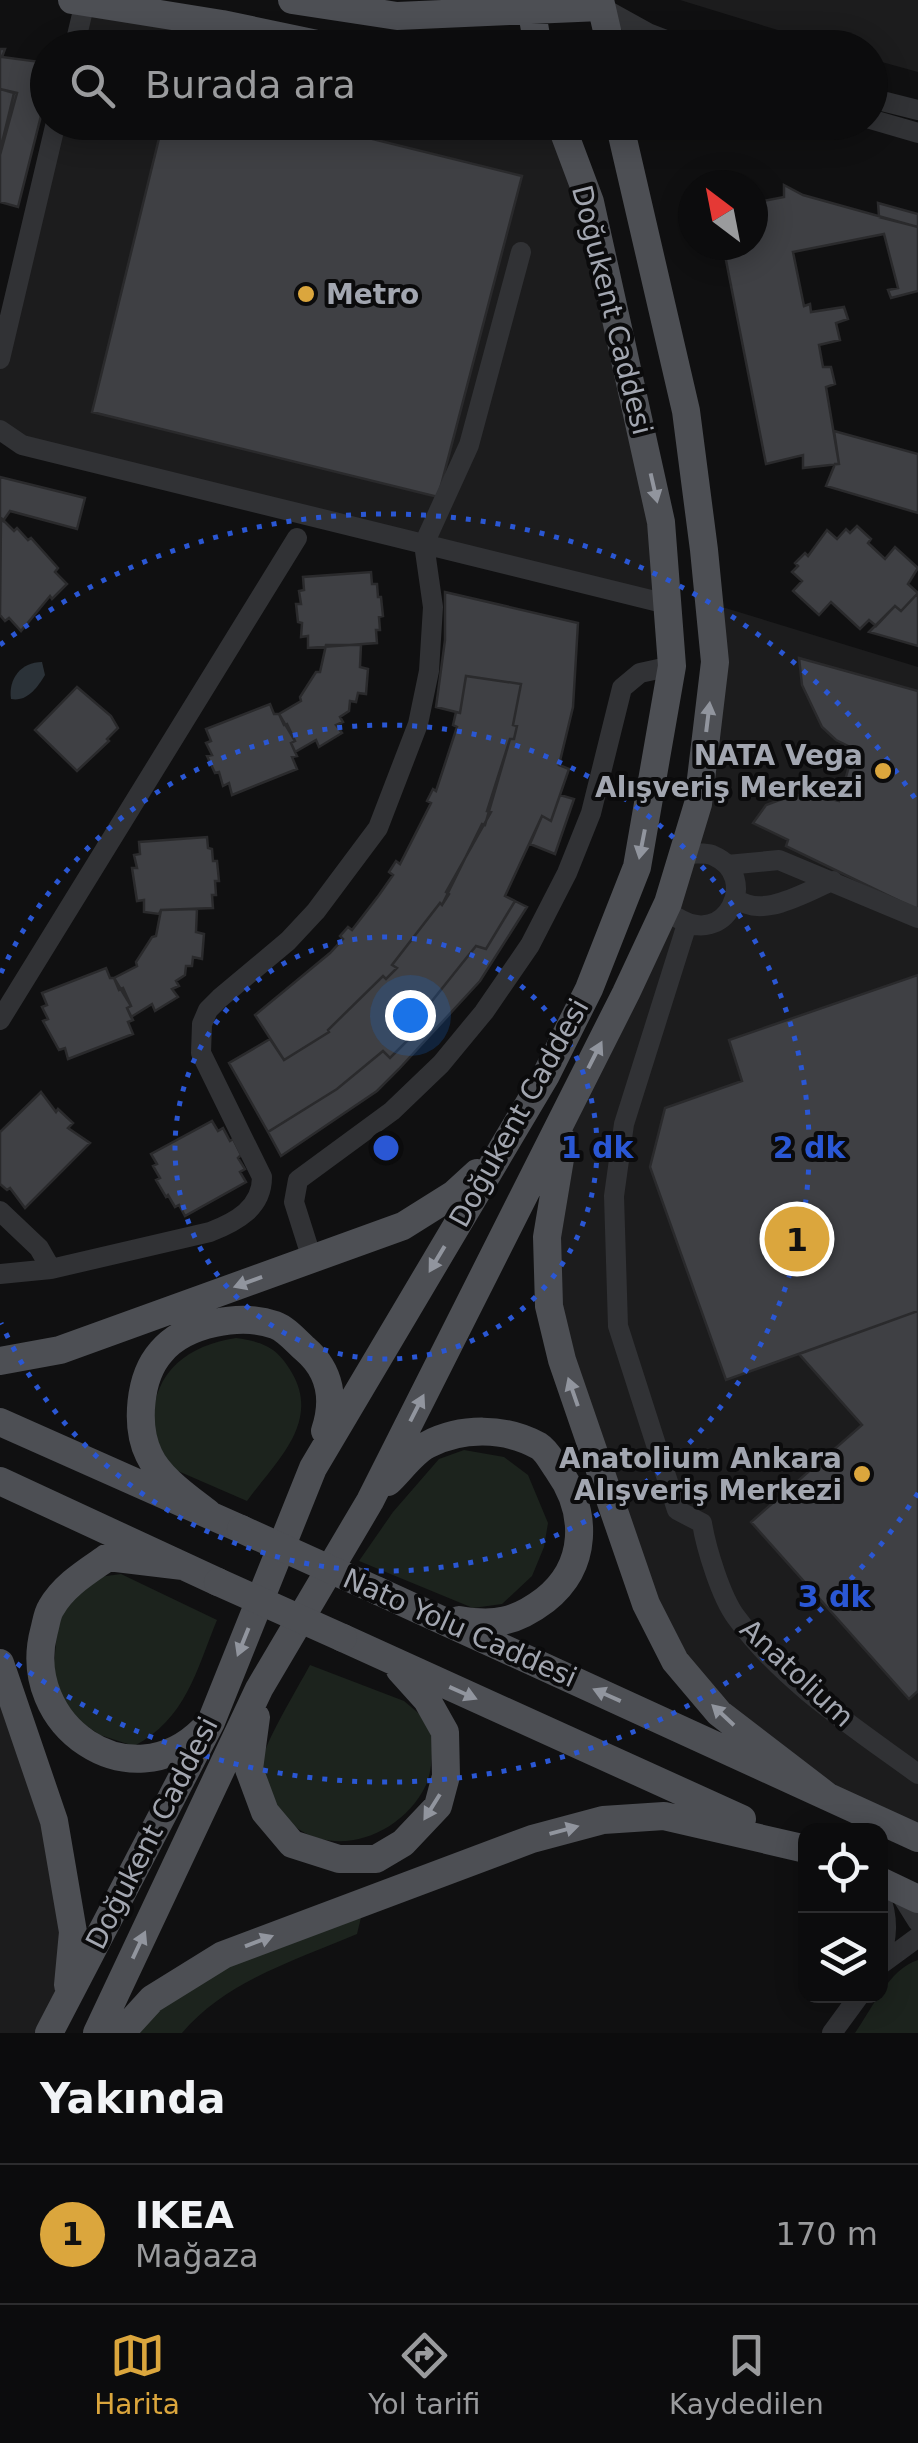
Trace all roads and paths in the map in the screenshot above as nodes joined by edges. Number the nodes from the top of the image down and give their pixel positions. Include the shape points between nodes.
1 (292, 0) edge
2 (79, 1) edge
3 (601, 4) edge
4 (363, 5) edge
5 (531, 6) edge
6 (76, 30) edge
7 (250, 30) edge
8 (607, 30) edge
9 (642, 30) edge
10 (888, 102) edge
11 (918, 110) edge
12 (888, 125) edge
13 (918, 134) edge
14 (52, 140) edge
15 (567, 140) edge
16 (623, 140) edge
17 (521, 252) dead end
18 (0, 359) edge
19 (0, 430) edge
20 (298, 538) dead end
21 (424, 544) junction
22 (667, 604) junction
23 (672, 666) junction
24 (683, 854) junction
25 (728, 864) junction
26 (833, 880) junction
27 (735, 898) junction
28 (676, 917) junction
29 (918, 918) edge
30 (0, 1020) edge
31 (546, 1074) junction
32 (572, 1100) junction
33 (0, 1211) edge
34 (312, 1259) junction
35 (52, 1269) junction
36 (0, 1274) edge
37 (0, 1361) edge
38 (0, 1422) edge
39 (313, 1468) junction
40 (0, 1481) edge
41 (370, 1501) junction
42 (209, 1514) junction
43 (183, 1566) junction
44 (431, 1615) junction
45 (392, 1661) junction
46 (0, 1663) edge
47 (260, 1688) junction
48 (212, 1722) junction
49 (918, 1774) edge
50 (827, 1796) junction
51 (918, 1838) edge
52 (798, 1845) edge
53 (798, 1847) edge
54 (894, 1891) edge
55 (918, 1922) edge
56 (918, 1938) edge
57 (888, 1958) edge
58 (854, 2003) edge
59 (48, 2033) edge
60 (97, 2033) edge
61 (122, 2033) edge
62 (832, 2033) edge

1 - 4 main road
2 - 6 street
2 - 7 main road
3 - 5 main road
3 - 8 main road
3 - 9 street
4 - 5 main road via 396,16
10 - 11 street
12 - 13 street
14 - 18 street
15 -> 22 main road, Doğukent Caddesi via 590,202 662,522
24 -> 16 main road, Doğukent Caddesi via 698,804 715,662 686,411
17 - 21 street via 470,445
19 - 21 street via 22,445
20 - 30 street
21 - 22 street
21 - 35 street via 433,607 429,671 418,724 378,828 316,911 220,998 202,1024 201,1053 262,1177 256,1203 210,1232
22 - 23 main road, Doğukent Caddesi
23 -> 31 main road, Doğukent Caddesi via 637,867
23 - 34 street via 640,673 622,688 567,873 530,945 484,1012 392,1111 298,1180 294,1202
24 - 25 street via 712,854
24 - 28 main road, Doğukent Caddesi
25 - 26 street via 779,860
25 - 27 street
26 - 27 street via 765,908 746,907
26 - 29 street
27 - 28 street via 729,913 710,926
32 -> 28 main road, Doğukent Caddesi
28 - 49 street, Anatolium via 624,1124 614,1196 618,1326 677,1510 702,1523 734,1615 778,1663
31 - 34 main road via 496,1155 454,1194 403,1226
31 -> 39 main road, Doğukent Caddesi
41 -> 32 main road, Doğukent Caddesi
50 -> 32 main road via 719,1713 675,1661 646,1604 549,1306 547,1237
33 - 35 street
34 -> 37 main road via 60,1350
35 - 36 street
38 - 42 main road, Nato Yolu Caddesi
39 - 42 main road via 333,1406 318,1360 278,1326 242,1318 198,1327 161,1352 143,1388 141,1431 150,1458
39 -> 48 main road, Doğukent Caddesi
40 - 43 main road, Nato Yolu Caddesi
41 - 44 main road via 424,1446 461,1432 503,1433 542,1448 572,1490 581,1522 577,1560 553,1594 522,1618 482,1624
41 - 47 main road, Doğukent Caddesi
42 - 44 main road, Nato Yolu Caddesi, bridge
43 - 45 main road, Nato Yolu Caddesi, bridge
43 - 48 main road via 108,1556 75,1580 50,1609 40,1645 41,1683 60,1720 90,1746 126,1760 162,1756 192,1742
50 -> 44 main road, Nato Yolu Caddesi
45 -> 47 main road via 446,1732 446,1776 438,1806 403,1843 376,1859 339,1859 292,1844 265,1812 248,1769
45 -> 52 main road, Nato Yolu Caddesi
46 - 59 main road via 54,1821 73,1932 68,1985
60 -> 47 main road, Doğukent Caddesi
48 - 59 main road, Doğukent Caddesi
50 - 51 main road, Nato Yolu Caddesi
61 -> 53 main road via 152,1999 222,1955 550,1834 602,1820 664,1816
54 - 55 street
56 - 57 street
58 - 62 street

